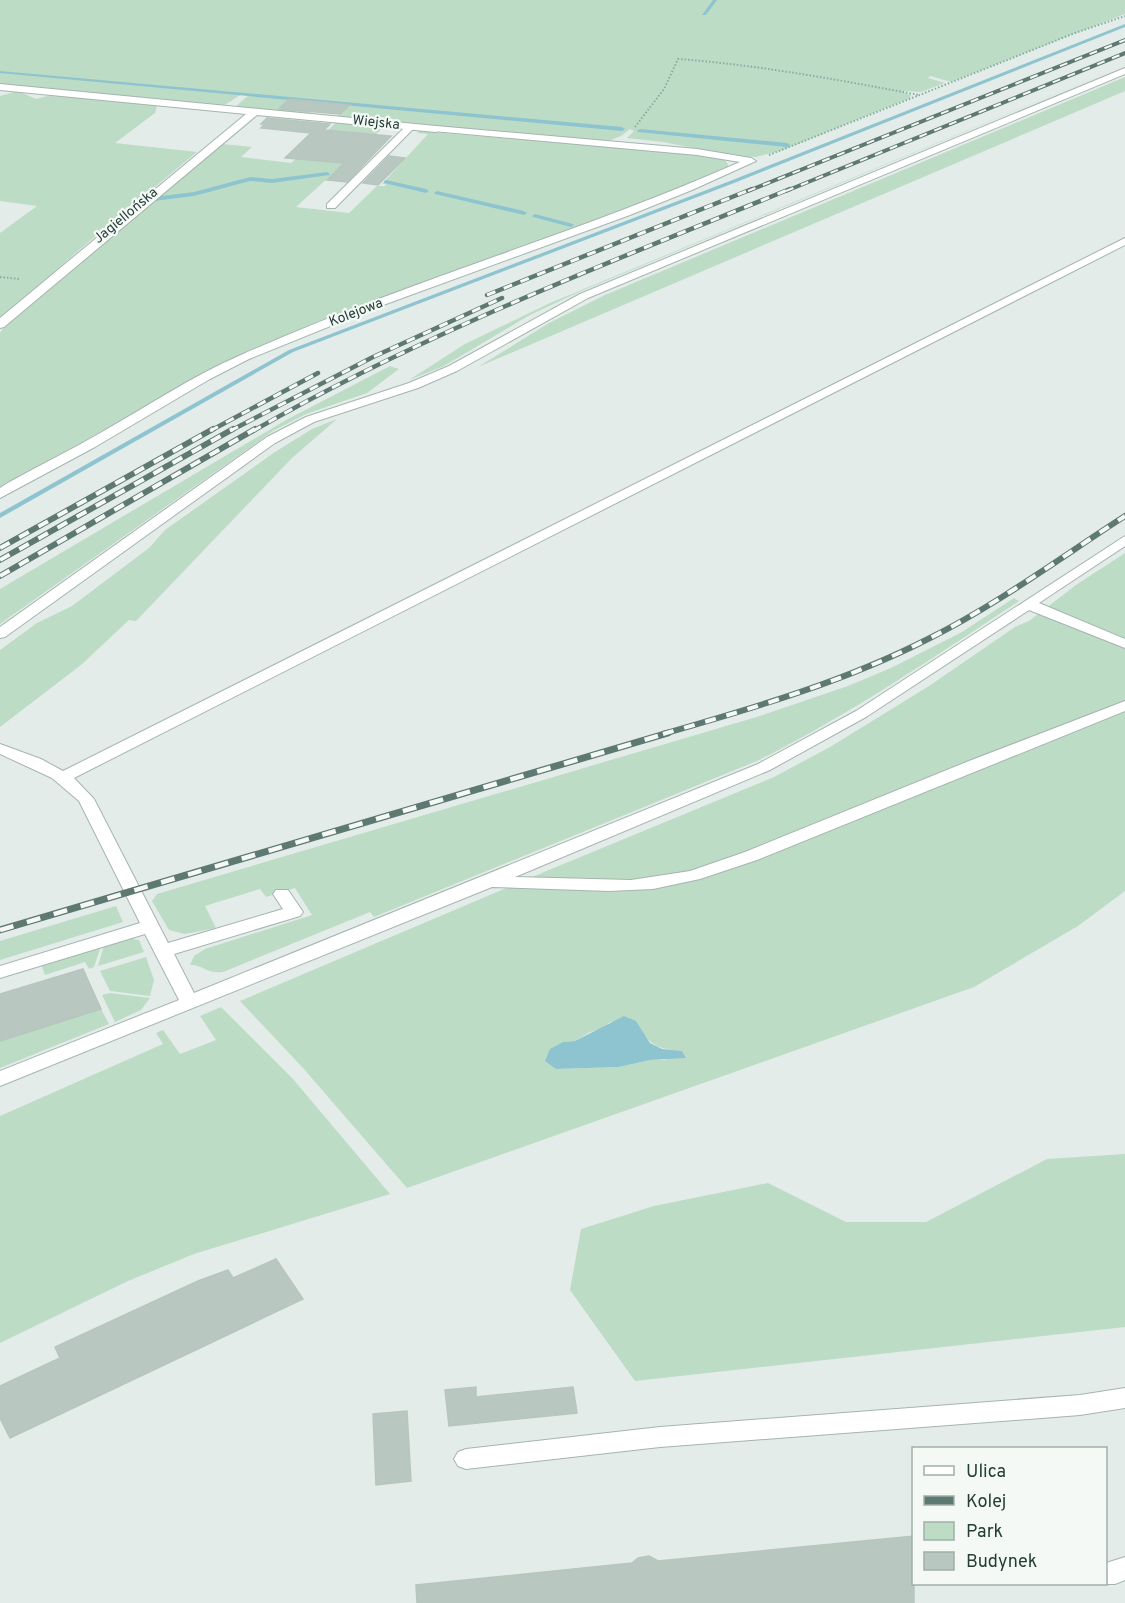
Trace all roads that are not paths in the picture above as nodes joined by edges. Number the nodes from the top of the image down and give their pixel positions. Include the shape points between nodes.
1 (1125, 71) edge
2 (0, 87) edge
3 (255, 111) junction
4 (411, 126) junction
5 (436, 129) joint
6 (725, 157) junction
7 (752, 161) joint
8 (731, 170) junction
9 (331, 206) dead end
10 (1125, 241) edge
11 (0, 324) edge
12 (0, 494) edge
13 (1125, 540) edge
14 (1028, 604) junction
15 (0, 634) edge
16 (1125, 644) edge
17 (1125, 706) edge
18 (0, 749) edge
19 (61, 778) junction
20 (482, 884) junction
21 (282, 894) dead end
22 (151, 926) junction
23 (163, 951) junction
24 (0, 972) edge
25 (189, 1002) junction
26 (0, 1079) edge
27 (1125, 1398) edge
28 (466, 1460) dead end
29 (1125, 1568) edge
30 (1107, 1574) edge

1 - 15 lane via 584,296 432,378 298,424
2 - 3 street, Wiejska
3 - 4 street, Wiejska
3 - 11 street, Jagiellońska
4 - 5 street, Wiejska
4 - 9 lane
5 - 6 lane, Wiejska via 686,150
6 - 7 lane, Wiejska
6 - 8 lane via 735,164
7 - 8 lane, Kolejowa
8 - 12 lane, Kolejowa via 243,358
10 - 19 lane
13 - 14 lane
14 - 16 lane
14 - 20 lane via 861,714 792,753
17 - 20 lane via 700,874 624,885 530,881
18 - 19 lane via 40,764
19 - 22 lane via 86,799
20 - 25 lane
21 - 23 lane via 294,912
22 - 23 lane
22 - 24 lane
23 - 25 lane
25 - 26 lane
27 - 28 lane via 1080,1405 660,1437
29 - 30 lane

